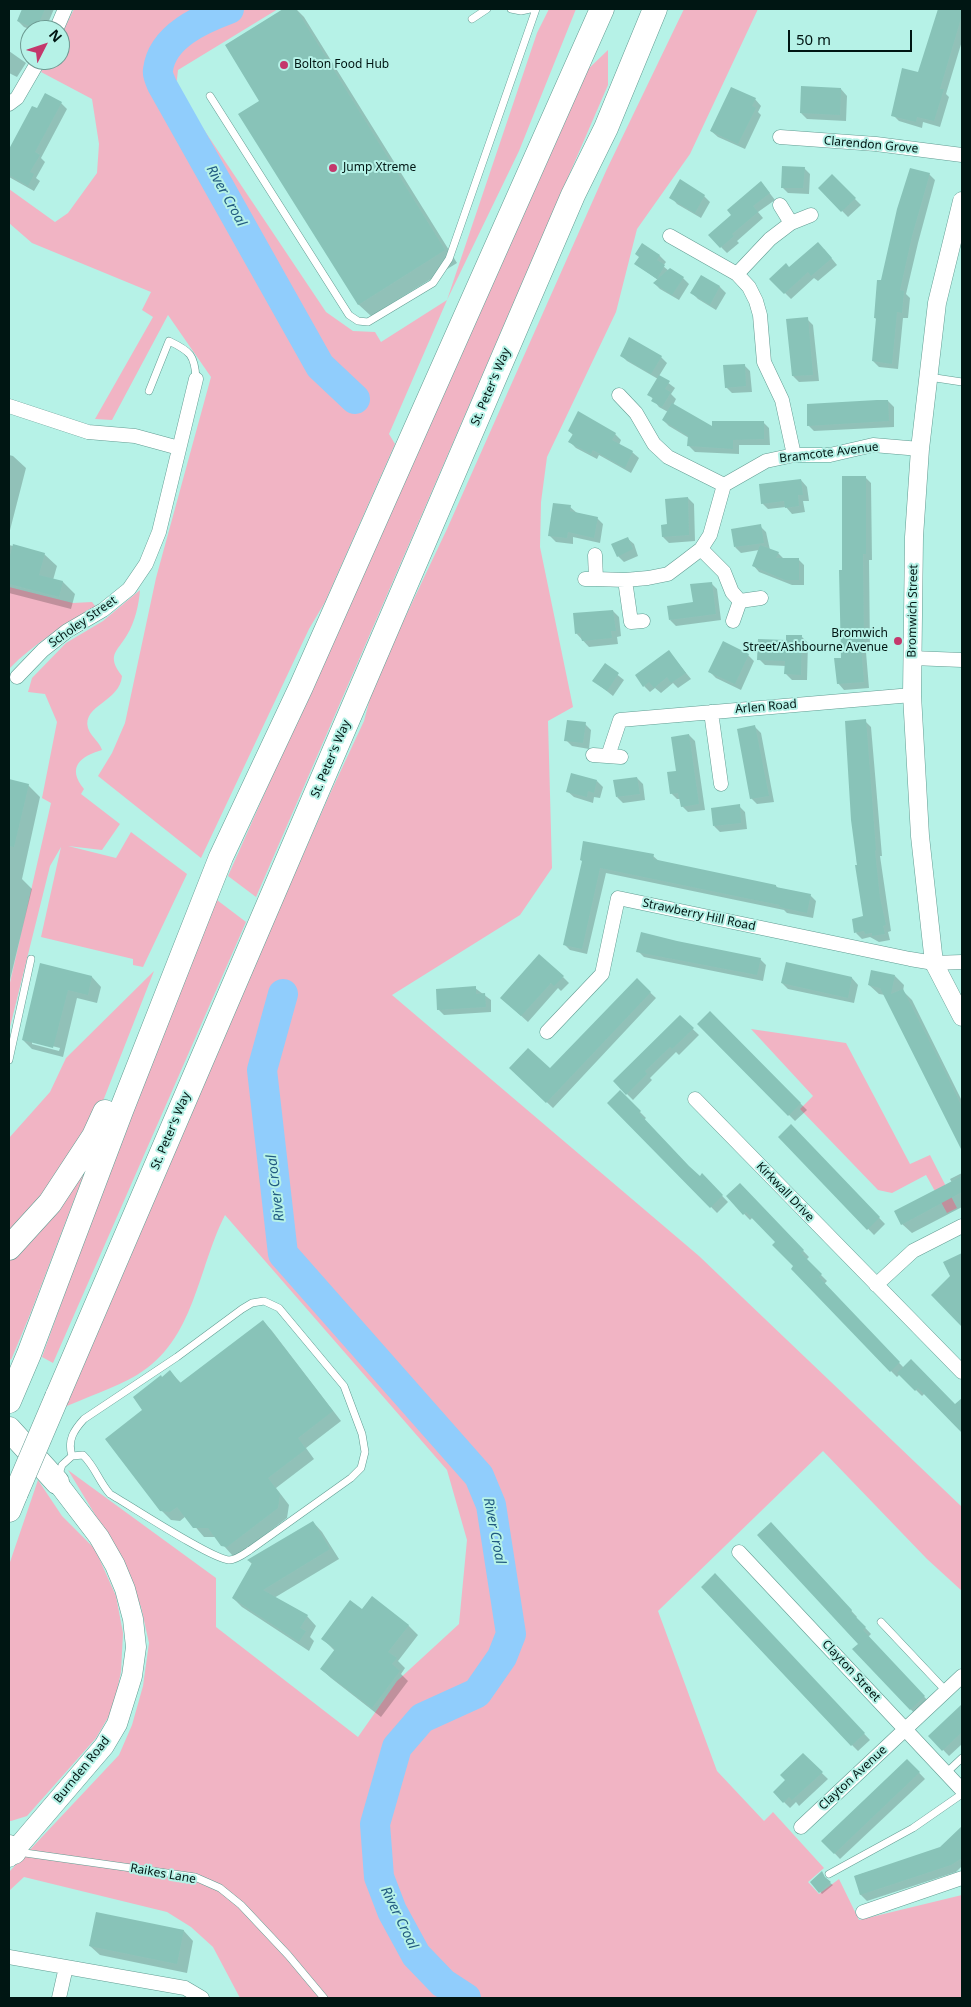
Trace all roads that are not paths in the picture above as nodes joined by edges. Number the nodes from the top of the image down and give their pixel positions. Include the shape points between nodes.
1 (487, 9) edge
2 (511, 9) edge
3 (530, 9) edge
4 (536, 9) edge
5 (602, 9) edge
6 (656, 9) edge
7 (674, 9) edge
8 (472, 19) dead end
9 (33, 70) edge
10 (210, 96) dead end
11 (9, 104) edge
12 (606, 128) junction
13 (780, 137) dead end
14 (962, 155) edge
15 (962, 201) edge
16 (780, 205) dead end
17 (811, 215) dead end
18 (791, 223) junction
19 (670, 236) dead end
20 (737, 274) junction
21 (929, 377) junction
22 (196, 379) joint
23 (962, 382) edge
24 (148, 391) dead end
25 (619, 395) dead end
26 (9, 406) edge
27 (179, 448) junction
28 (920, 449) junction
29 (794, 455) junction
30 (724, 485) junction
31 (701, 549) junction
32 (595, 555) dead end
33 (625, 580) junction
34 (761, 598) dead end
35 (740, 601) junction
36 (643, 621) dead end
37 (733, 621) dead end
38 (912, 658) junction
39 (962, 660) edge
40 (17, 677) dead end
41 (912, 694) junction
42 (711, 712) junction
43 (593, 755) dead end
44 (721, 784) dead end
45 (222, 857) junction
46 (31, 959) dead end
47 (962, 962) edge
48 (934, 963) junction
49 (962, 1017) edge
50 (547, 1032) dead end
51 (9, 1060) edge
52 (694, 1099) dead end
53 (962, 1226) edge
54 (9, 1248) edge
55 (876, 1285) junction
56 (962, 1372) edge
57 (9, 1401) edge
58 (9, 1428) edge
59 (72, 1456) junction
60 (56, 1482) junction
61 (11, 1505) edge
62 (739, 1552) dead end
63 (881, 1622) dead end
64 (962, 1676) edge
65 (946, 1692) junction
66 (906, 1730) junction
67 (962, 1758) edge
68 (946, 1773) junction
69 (962, 1790) edge
70 (962, 1794) edge
71 (801, 1827) dead end
72 (10, 1852) edge
73 (829, 1874) dead end
74 (962, 1878) edge
75 (863, 1912) dead end
76 (9, 1957) edge
77 (66, 1967) junction
78 (59, 1998) edge
79 (202, 1998) edge
80 (324, 1998) edge

1 - 8 lane
2 - 3 lane
4 - 10 lane via 449,259 433,283 368,322 358,321 349,315
5 - 45 highway via 301,687
6 - 12 highway, St. Peter's Way
7 - 12 highway
9 - 11 street via 18,98
12 - 61 highway, St. Peter's Way, bridge via 573,195
13 - 14 street, Clarendon Grove
15 - 21 street, Bromwich Street via 937,304
16 - 18 street
17 - 18 street
18 - 20 street via 770,238
19 - 20 street
20 - 29 street via 756,301 764,362 782,400
21 - 23 lane
21 - 28 street, Bromwich Street
22 - 24 lane via 196,362 184,348 169,341
22 - 27 street, Scholey Street
25 - 30 street via 632,407 654,444 668,457
26 - 27 street via 88,432 135,436
27 - 40 street, Scholey Street via 159,532 146,564 129,589 49,645
28 - 29 street, Bramcote Avenue via 873,445 830,455
28 - 38 street, Bromwich Street via 914,538
29 - 30 street, Bramcote Avenue via 766,461
30 - 31 street via 710,535
31 - 33 street via 668,574
31 - 35 street via 724,572 732,592
32 - 33 street via 591,579
33 - 36 street via 631,622
34 - 35 street
35 - 37 street
38 - 39 street
38 - 41 street, Bromwich Street
41 - 42 street, Arlen Road
41 - 48 street, Bromwich Street via 920,836
42 - 43 street, Arlen Road via 620,720 615,756
42 - 44 street
45 - 54 highway via 94,1136 50,1203
45 - 57 highway
46 - 51 lane
47 - 48 street
48 - 49 street, Bromwich Street
48 - 50 street, Strawberry Hill Road via 618,898 602,974
52 - 55 street, Kirkwall Drive
53 - 55 street via 914,1251
55 - 56 street, Kirkwall Drive
58 - 60 highway
59 - 59 lane via 83,1455 93,1465 100,1482 110,1494 208,1552 229,1560 250,1550 351,1478 361,1468 364,1452 362,1434 344,1386 279,1308 264,1301 242,1309 84,1419 71,1439
59 - 60 lane via 62,1465
60 - 72 main road, Burnden Road via 99,1537 115,1565 133,1619 136,1648 132,1676 117,1724 104,1746
62 - 66 street, Clayton Street
63 - 65 lane
64 - 65 street, Clayton Avenue
65 - 66 street, Clayton Avenue
66 - 68 street, Clayton Street
66 - 71 street, Clayton Avenue
67 - 68 lane
68 - 69 street, Clayton Street
70 - 73 lane via 912,1828
72 - 80 lane, Raikes Lane via 194,1877 220,1888 241,1905
74 - 75 street
76 - 77 street
77 - 78 street
77 - 79 street via 185,1988

